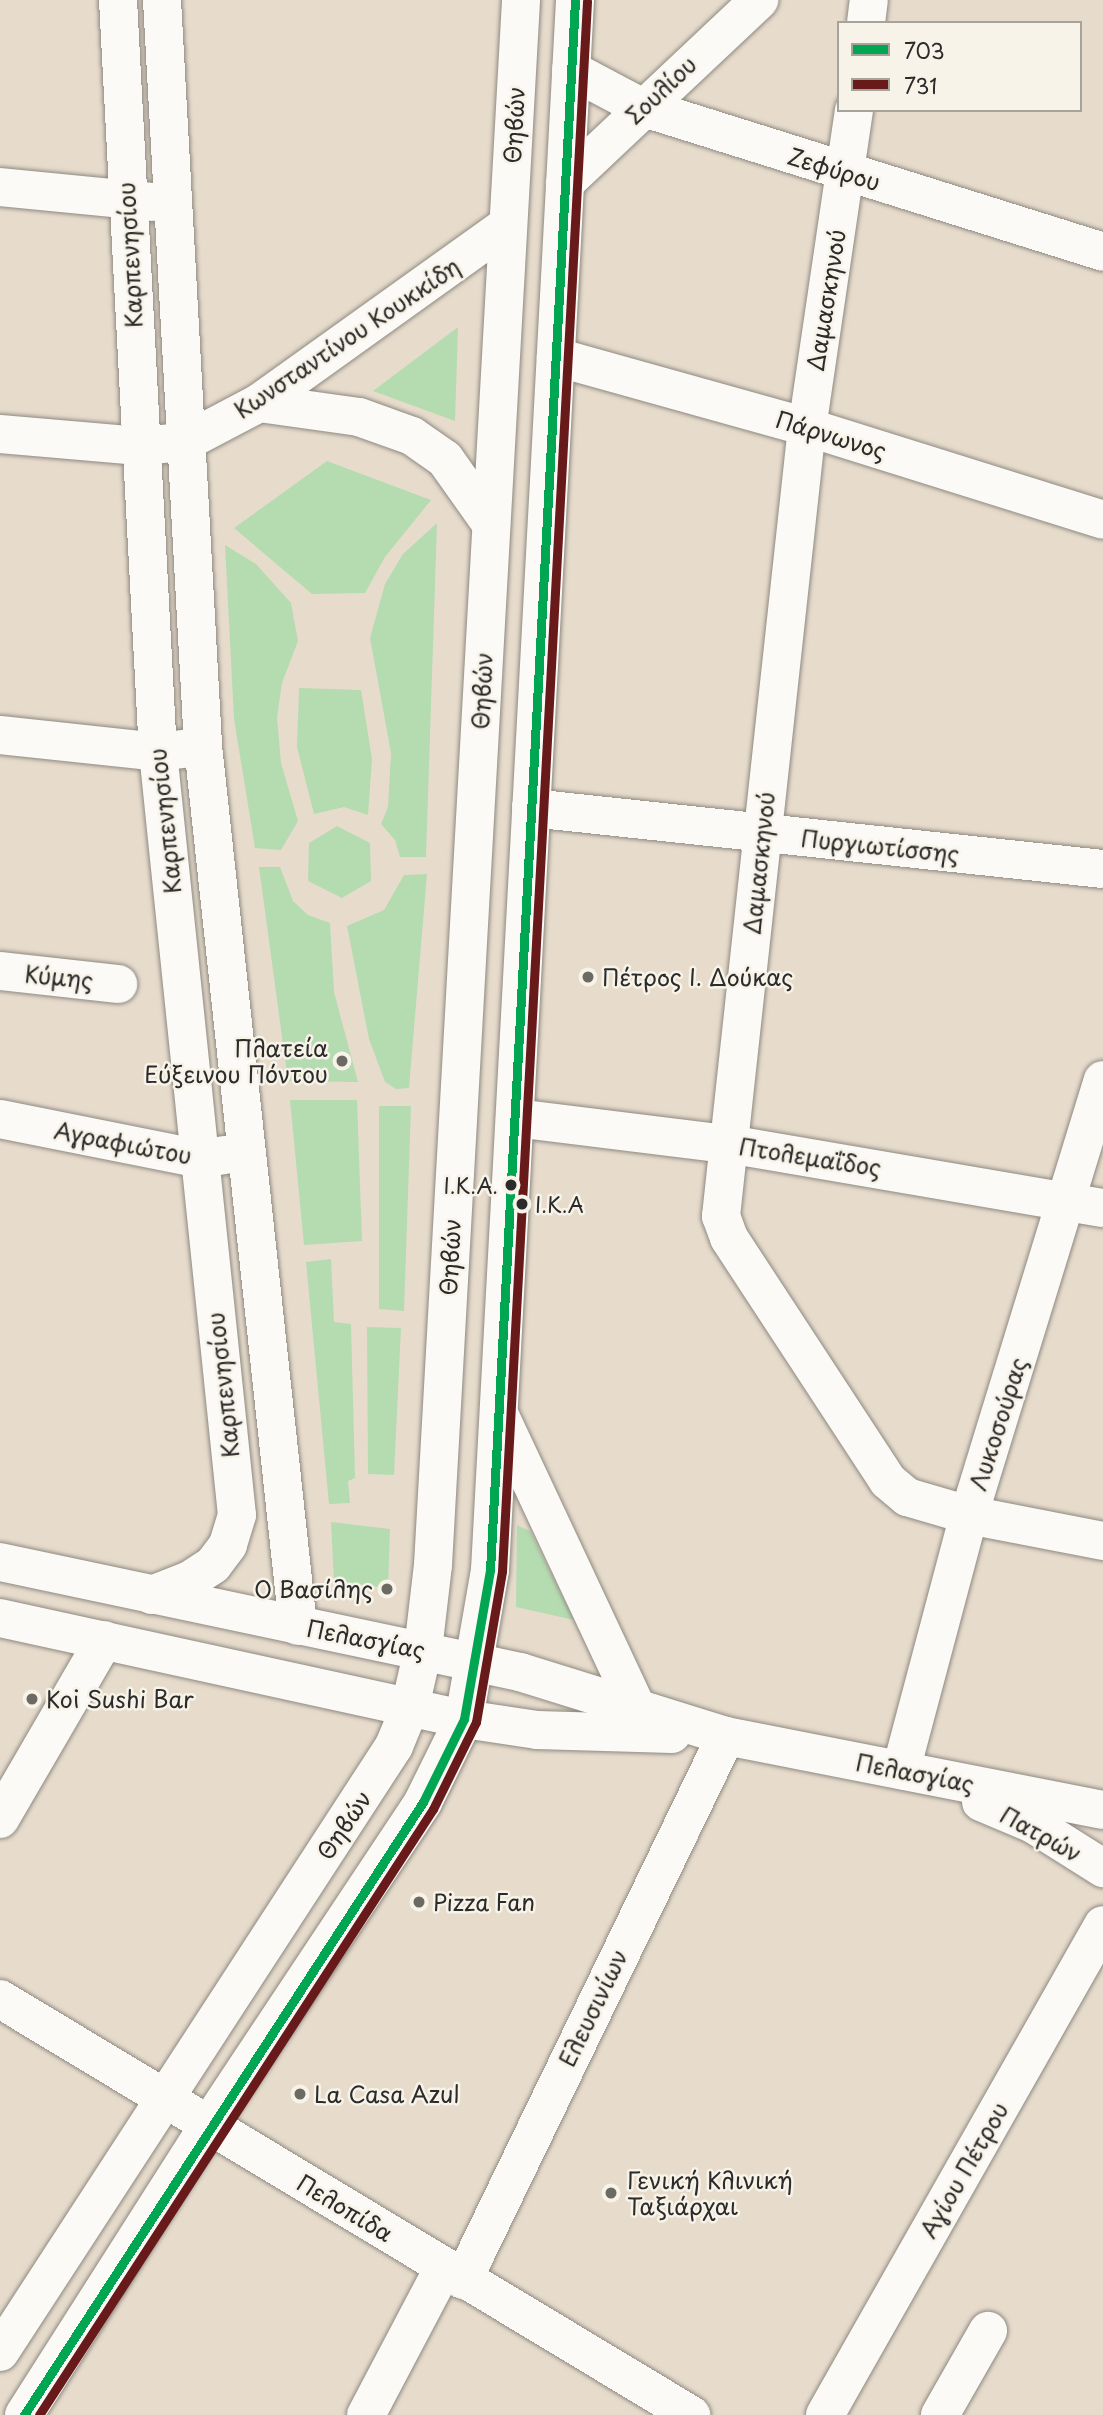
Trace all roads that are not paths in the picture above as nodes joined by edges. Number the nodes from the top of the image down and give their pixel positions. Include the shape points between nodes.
1 (118, 0) edge
2 (162, 0) edge
3 (521, 0) edge
4 (575, 0) edge
5 (759, 0) edge
6 (869, 0) edge
7 (866, 21) edge
8 (571, 70) junction
9 (641, 107) junction
10 (854, 112) edge
11 (846, 173) junction
12 (565, 183) junction
13 (0, 187) edge
14 (128, 202) junction
15 (172, 202) junction
16 (508, 225) junction
17 (1103, 252) edge
18 (556, 357) junction
19 (259, 403) junction
20 (807, 427) junction
21 (0, 434) edge
22 (184, 442) junction
23 (139, 446) junction
24 (1103, 520) edge
25 (491, 524) junction
26 (0, 735) edge
27 (203, 746) junction
28 (158, 752) junction
29 (531, 808) junction
30 (762, 834) junction
31 (1103, 869) edge
32 (0, 971) edge
33 (118, 984) dead end
34 (1103, 1080) edge
35 (515, 1118) junction
36 (0, 1119) edge
37 (729, 1144) junction
38 (247, 1153) junction
39 (200, 1159) junction
40 (1086, 1204) edge
41 (498, 1412) junction
42 (970, 1515) junction
43 (1103, 1541) edge
44 (0, 1562) edge
45 (152, 1595) junction
46 (0, 1618) edge
47 (298, 1626) junction
48 (104, 1640) junction
49 (423, 1650) junction
50 (476, 1662) junction
51 (410, 1707) junction
52 (637, 1708) junction
53 (464, 1719) junction
54 (726, 1736) junction
55 (901, 1770) junction
56 (1103, 1810) edge
57 (0, 1819) edge
58 (1103, 1868) edge
59 (1103, 1925) edge
60 (0, 2000) edge
61 (162, 2098) junction
62 (208, 2126) junction
63 (453, 2274) junction
64 (988, 2332) dead end
65 (0, 2352) edge
66 (24, 2415) edge
67 (366, 2415) edge
68 (691, 2415) edge
69 (825, 2415) edge
70 (940, 2415) edge

1 - 14 street, Καρπενησίου
2 - 15 street, Καρπενησίου
3 - 16 street, Θηβών
4 - 8 street
5 - 9 street, Σουλίου
6 - 7 street
8 - 9 street, Ζεφύρου
8 - 12 street
9 - 11 street, Ζεφύρου
9 - 12 street, Σουλίου
10 - 11 street, Δαμασκηνού
11 - 17 street, Ζεφύρου
11 - 20 street, Δαμασκηνού
12 - 18 street
13 - 14 street
14 - 15 street
14 - 23 street, Καρπενησίου
15 - 22 street, Καρπενησίου
16 - 19 street, Κωνσταντίνου Κουκκίδη
16 - 25 street, Θηβών
18 - 20 street, Πάρνωνος
18 - 29 street
19 - 22 street, Κωνσταντίνου Κουκκίδη
19 - 25 street via 359,416 412,436 444,459
20 - 24 street, Πάρνωνος
20 - 30 street, Δαμασκηνού
21 - 23 street, Κωνσταντίνου Κουκκίδη
22 - 23 street, Κωνσταντίνου Κουκκίδη
22 - 27 street, Καρπενησίου
23 - 28 street, Καρπενησίου
25 - 49 street, Θηβών via 433,1565
26 - 28 street
27 - 28 street
27 - 38 street, Καρπενησίου
28 - 39 street, Καρπενησίου
29 - 30 street, Πυργιωτίσσης
29 - 35 street
30 - 31 street, Πυργιωτίσσης
30 - 37 street, Δαμασκηνού
32 - 33 street, Κύμης
34 - 40 street, Λυκοσούρας
35 - 37 street, Πτολεμαΐδος
35 - 41 street
36 - 39 street, Αγραφιώτου
37 - 40 street, Πτολεμαΐδος
37 - 42 street, Δαμασκηνού via 721,1216 743,1261 888,1481 907,1497
38 - 39 street, Αγραφιώτου
38 - 47 street, Καρπενησίου
39 - 45 street, Καρπενησίου via 237,1515 228,1545 213,1565
40 - 42 street, Λυκοσούρας
41 - 50 street via 490,1570
41 - 52 street
42 - 43 street, Δαμασκηνού
42 - 55 street, Λυκοσούρας
44 - 45 street, Πελασγίας
45 - 47 street, Πελασγίας
46 - 48 street, Πελασγίας
47 - 49 street, Πελασγίας
48 - 51 street, Πελασγίας
48 - 57 street
49 - 50 street, Πελασγίας
49 - 51 street, Θηβών
50 - 52 street, Πελασγίας
50 - 53 street
51 - 53 street, Πελασγίας
51 - 61 street, Θηβών via 373,1781
52 - 54 street, Πελασγίας
53 - 54 street, Πελασγίας via 537,1730
53 - 62 street via 423,1802
54 - 55 street, Πελασγίας
54 - 63 street, Ελευσινίων
55 - 56 street, Πελασγίας
55 - 58 street, Πατρών via 1033,1824
59 - 69 street, Αγίου Πέτρου
60 - 61 street, Πελοπίδα
61 - 62 street, Πελοπίδα
61 - 65 street, Θηβών
62 - 63 street, Πελοπίδα
62 - 66 street
63 - 67 street, Ελευσινίων
63 - 68 street, Πελοπίδα
64 - 70 street

